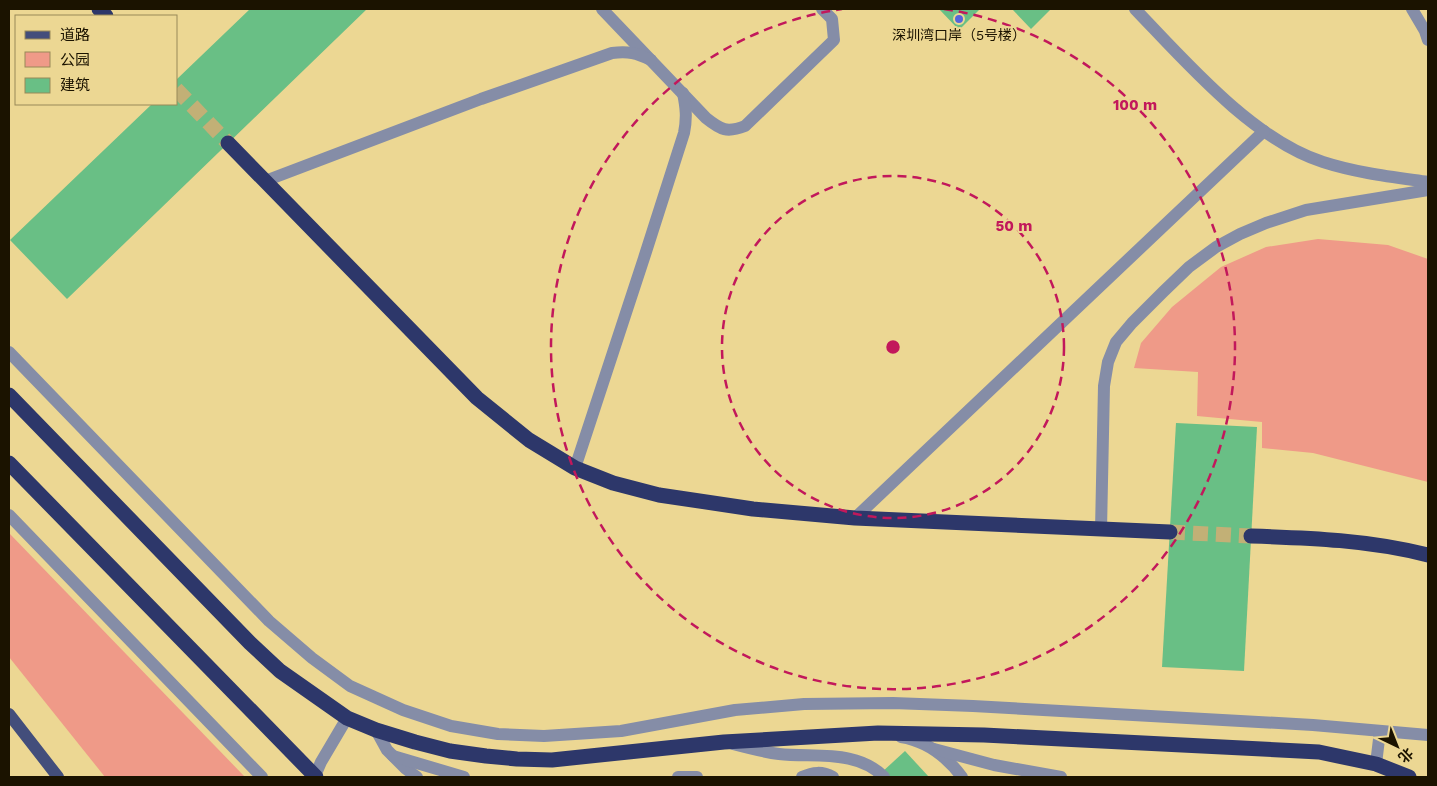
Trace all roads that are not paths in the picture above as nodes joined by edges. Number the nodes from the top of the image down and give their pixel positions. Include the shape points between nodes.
1 (602, 9) edge
2 (822, 9) edge
3 (1135, 9) edge
4 (1412, 9) edge
5 (1428, 40) edge
6 (651, 60) junction
7 (683, 93) junction
8 (1264, 131) junction
9 (228, 143) tunnel mouth
10 (265, 181) junction
11 (1428, 182) edge
12 (1428, 190) edge
13 (9, 352) edge
14 (9, 395) edge
15 (9, 463) edge
16 (575, 468) junction
17 (9, 515) edge
18 (855, 518) junction
19 (1101, 530) junction
20 (1170, 532) tunnel mouth
21 (1251, 536) tunnel mouth
22 (1428, 555) edge
23 (9, 714) edge
24 (347, 718) junction
25 (376, 730) junction
26 (1380, 731) junction
27 (878, 733) junction
28 (1428, 735) edge
29 (724, 742) junction
30 (934, 749) junction
31 (393, 756) junction
32 (1376, 764) junction
33 (58, 777) edge
34 (262, 777) edge
35 (316, 777) edge
36 (417, 777) edge
37 (464, 777) edge
38 (678, 777) edge
39 (697, 777) edge
40 (802, 777) edge
41 (833, 777) edge
42 (884, 777) edge
43 (962, 777) edge
44 (1061, 777) edge
45 (1409, 777) edge

1 - 6 street
2 - 7 street via 832,19 834,40 745,126 724,130 706,118
3 - 8 street via 1198,73
4 - 5 street
6 - 7 street
6 - 10 street via 637,53 612,53
7 - 16 street via 687,120 684,133
8 - 11 street via 1322,162
8 - 18 street
9 - 10 highway
10 - 16 highway via 477,398 529,440
12 - 19 street via 1306,210 1266,222 1216,247 1162,292 1132,323 1116,342 1104,386
13 - 26 street via 269,621 312,658 350,686 403,710 451,726 498,734 544,736 622,731 735,710 804,704 893,703
14 - 24 highway via 250,644 280,671
15 - 35 highway
16 - 18 highway via 613,483 659,495 753,509
17 - 34 street
18 - 19 highway
19 - 20 highway
21 - 22 highway via 1371,543
23 - 33 main road
24 - 25 highway
24 - 35 street via 321,762
25 - 29 highway via 450,751 517,759 552,760
25 - 31 street
26 - 28 street
26 - 32 street
27 - 29 highway
27 - 30 street via 909,738
27 - 32 highway via 1319,752
29 - 42 street via 781,754 855,760
30 - 43 street
30 - 44 street via 994,765
31 - 36 street
31 - 37 street
32 - 45 highway
38 - 39 street
40 - 41 street via 815,772

